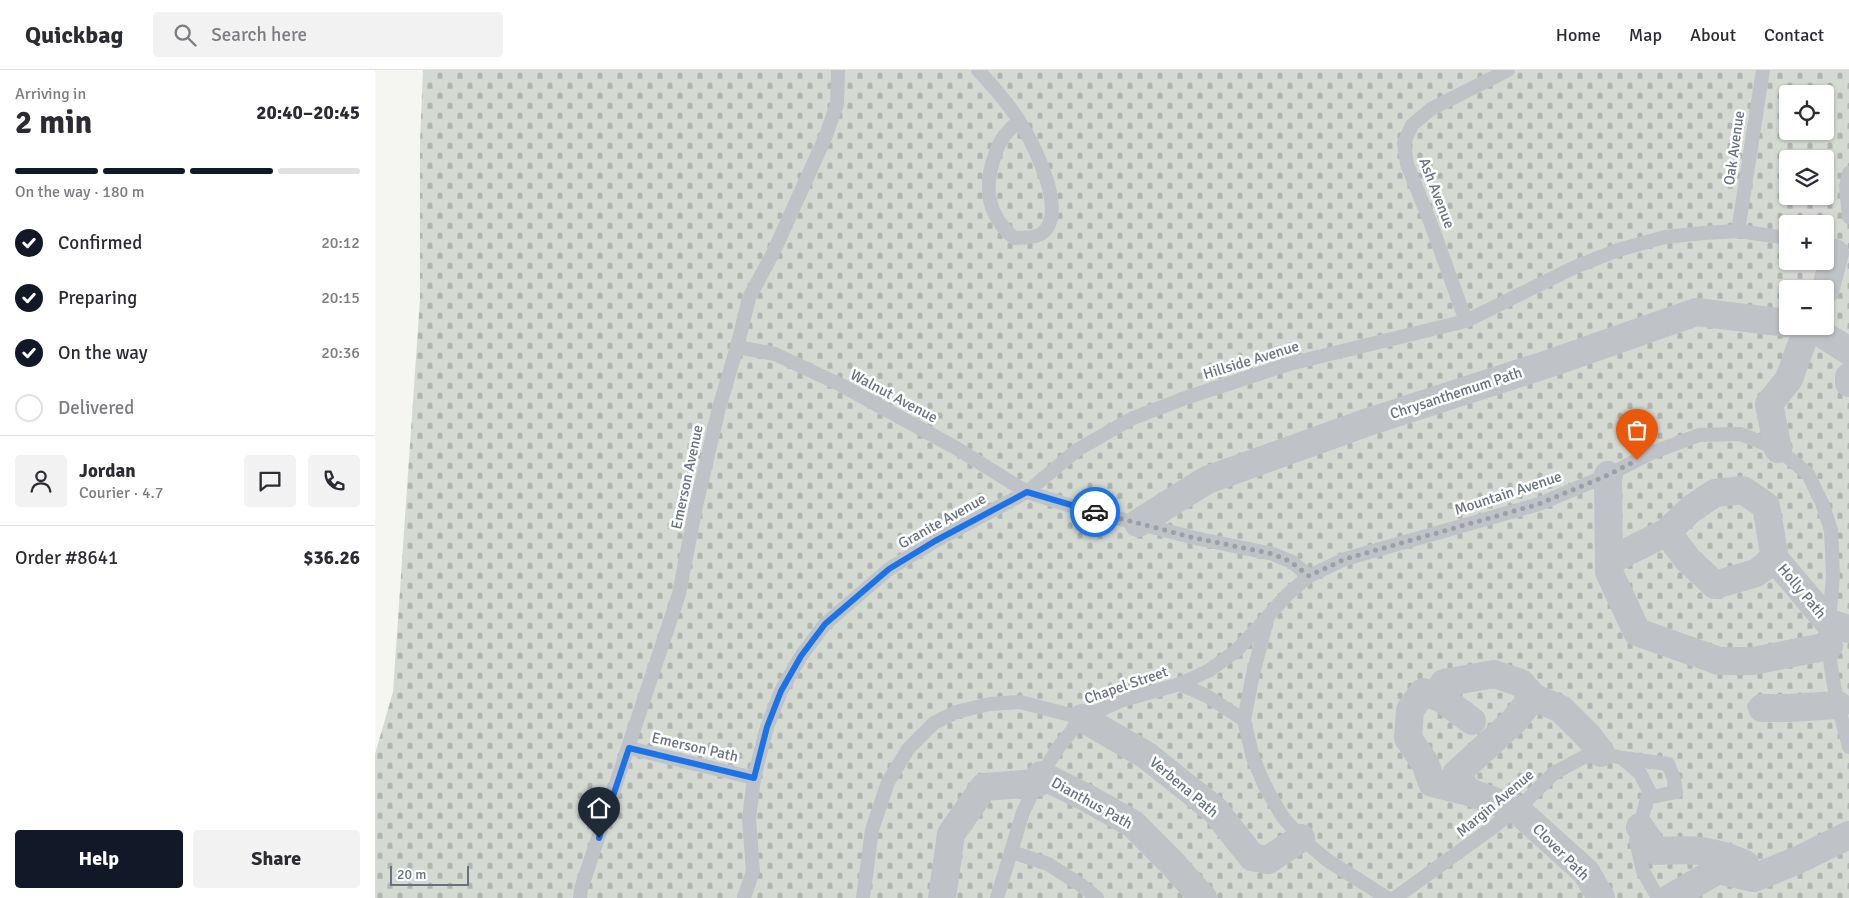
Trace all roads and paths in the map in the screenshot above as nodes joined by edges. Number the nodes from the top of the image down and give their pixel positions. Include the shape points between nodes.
1 (838, 70) edge
2 (977, 70) edge
3 (1508, 70) edge
4 (1763, 70) edge
5 (1019, 120) junction
6 (1849, 173) edge
7 (1849, 217) edge
8 (1738, 231) junction
9 (1779, 237) edge
10 (1836, 254) edge
11 (1828, 280) edge
12 (1465, 321) junction
13 (1779, 322) edge
14 (1805, 335) edge
15 (1823, 335) edge
16 (737, 347) junction
17 (1849, 351) edge
18 (1849, 377) edge
19 (1849, 383) edge
20 (1778, 449) junction
21 (1608, 475) junction
22 (1027, 492) junction
23 (1138, 523) junction
24 (1667, 532) junction
25 (1775, 559) junction
26 (1609, 561) junction
27 (1309, 576) junction
28 (1268, 616) junction
29 (1836, 633) edge
30 (1180, 684) junction
31 (1436, 696) junction
32 (1533, 698) junction
33 (1838, 705) junction
34 (1762, 708) dead end
35 (1082, 718) junction
36 (1244, 720) junction
37 (1472, 721) dead end
38 (1849, 747) edge
39 (629, 748) junction
40 (1611, 756) junction
41 (754, 778) junction
42 (1039, 779) junction
43 (1469, 792) junction
44 (1647, 798) junction
45 (1516, 809) junction
46 (1640, 827) junction
47 (1849, 835) edge
48 (1301, 838) junction
49 (1012, 852) junction
50 (1767, 873) junction
51 (580, 898) edge
52 (744, 898) edge
53 (863, 898) edge
54 (942, 898) edge
55 (997, 898) edge
56 (1097, 898) edge
57 (1203, 898) edge
58 (1387, 898) edge
59 (1395, 898) edge
60 (1601, 898) edge
61 (1658, 898) edge
62 (1670, 898) edge

1 - 16 lane, Emerson Avenue via 837,104 825,138 749,298
2 - 5 lane
3 - 12 lane, Ash Avenue via 1431,109 1412,125 1403,142 1407,164
4 - 8 lane, Oak Avenue
5 - 5 lane via 1001,141 987,190 1003,229 1014,238 1040,235 1049,225 1052,210 1040,160
6 - 7 lane
8 - 9 lane, Hillside Avenue
8 - 12 lane, Hillside Avenue via 1665,236 1618,250
10 - 11 street
12 - 22 lane, Hillside Avenue via 1289,364 1188,397 1143,415 1077,450
13 - 23 street, Chrysanthemum Path via 1696,312 1367,422 1207,480
14 - 20 street via 1789,378 1769,404
15 - 17 street
16 - 22 lane, Walnut Avenue via 775,354 841,385 956,448
16 - 39 lane, Emerson Avenue via 696,506 679,594
18 - 19 street
20 - 21 lane, Mountain Avenue via 1741,434 1699,435 1651,453
20 - 29 lane, Mountain Avenue via 1807,474 1831,530
21 - 26 street
21 - 27 lane, Mountain Avenue via 1539,504 1345,559
22 - 23 lane
22 - 41 lane, Granite Avenue via 889,569 825,624 781,691 767,727
23 - 27 lane via 1273,554 1291,562
24 - 25 street, Holly Path via 1688,560 1715,585 1756,574
24 - 25 street, Holly Path via 1691,509 1715,493 1743,490 1765,506
24 - 26 street, Holly Path
25 - 29 street, Holly Path
26 - 29 street via 1609,572 1637,632 1719,661 1753,661
27 - 28 lane, Mountain Avenue
28 - 30 lane, Mountain Avenue via 1235,652 1208,671
28 - 36 lane, Mountain Avenue
29 - 33 lane, Mountain Avenue via 1830,661
30 - 35 lane, Chapel Street via 1120,701
30 - 36 lane via 1207,696
31 - 32 street via 1444,683 1494,674 1521,682
31 - 37 street
31 - 43 street via 1423,692 1409,710 1408,738 1425,762 1432,783
32 - 40 street via 1561,709
32 - 43 street via 1513,722 1456,774
33 - 34 street
33 - 38 lane, Mountain Avenue
35 - 42 lane
35 - 48 street, Verbena Path via 1146,755 1215,810 1252,857 1269,860
35 - 53 lane via 1020,702 990,704 957,712 934,723 908,749 888,782 872,830
36 - 48 lane, Mountain Avenue via 1253,758 1265,786 1282,816
39 - 41 lane, Emerson Path
39 - 51 lane, Emerson Avenue
40 - 44 lane via 1640,773 1649,791
40 - 44 lane, Margin Avenue via 1667,764 1675,779 1676,792
40 - 45 lane, Margin Avenue via 1581,758 1554,773
41 - 52 lane, Granite Avenue via 749,819 753,871
42 - 49 lane via 1023,812
42 - 54 street via 984,787 951,834
42 - 57 street, Dianthus Path via 1087,798 1133,824
43 - 45 street
44 - 46 lane
45 - 59 lane, Margin Avenue
45 - 60 street, Clover Path via 1586,872
46 - 50 street via 1656,851 1692,849 1726,855
46 - 61 lane via 1636,841 1643,872
47 - 50 street
48 - 58 lane, Mountain Avenue via 1327,860
49 - 55 lane
49 - 56 lane via 1048,864
50 - 62 street via 1754,878 1718,870

